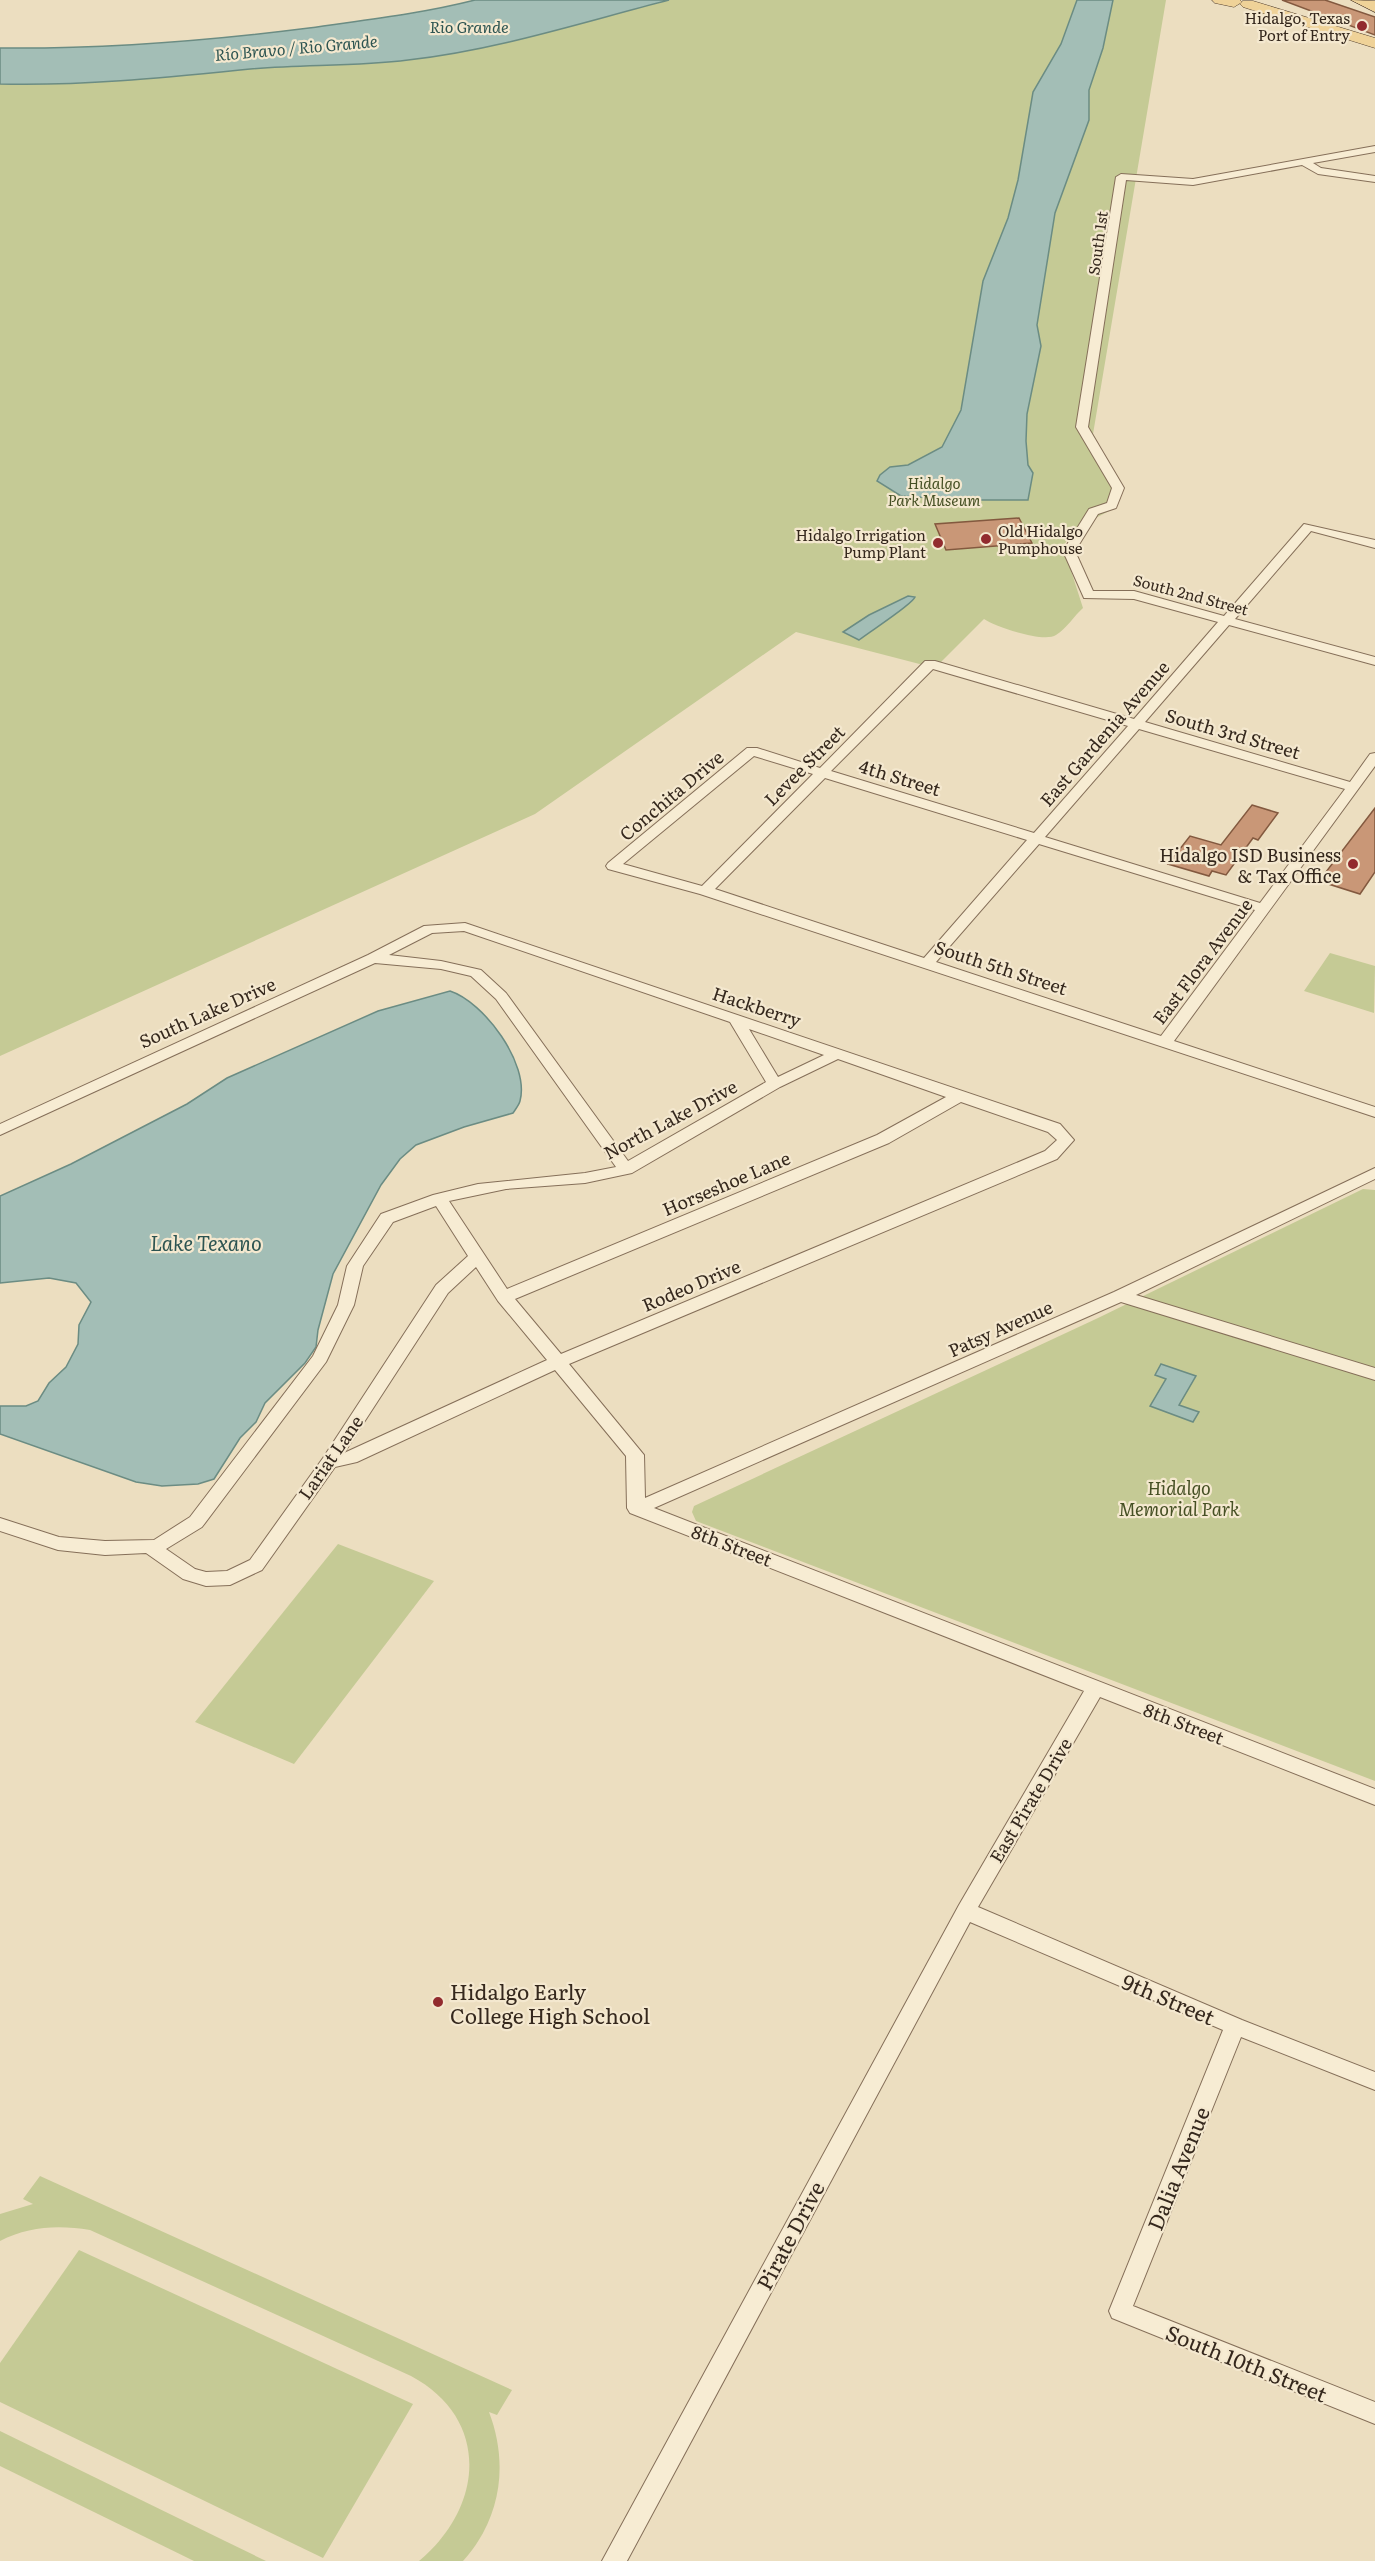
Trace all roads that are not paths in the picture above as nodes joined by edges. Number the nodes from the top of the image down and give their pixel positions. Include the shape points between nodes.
1 (1359, 0) edge
2 (1236, 1) edge
3 (1375, 6) edge
4 (1375, 43) edge
5 (1375, 149) edge
6 (1304, 162) junction
7 (1375, 179) edge
8 (1093, 512) joint
9 (1375, 544) edge
10 (1225, 620) junction
11 (1375, 661) edge
12 (930, 664) joint
13 (1135, 724) junction
14 (752, 751) joint
15 (1375, 757) edge
16 (823, 772) junction
17 (1353, 788) junction
18 (1038, 838) junction
19 (613, 866) joint
20 (705, 891) junction
21 (1265, 909) junction
22 (429, 929) joint
23 (373, 958) junction
24 (928, 963) junction
25 (735, 1020) junction
26 (1165, 1042) junction
27 (839, 1053) junction
28 (775, 1084) junction
29 (959, 1096) junction
30 (1375, 1112) edge
31 (0, 1130) edge
32 (1066, 1140) joint
33 (626, 1169) junction
34 (1375, 1173) edge
35 (439, 1198) junction
36 (477, 1257) junction
37 (1120, 1296) junction
38 (504, 1297) junction
39 (557, 1362) junction
40 (1375, 1374) edge
41 (329, 1462) junction
42 (636, 1508) junction
43 (0, 1524) edge
44 (150, 1547) junction
45 (1095, 1689) junction
46 (1375, 1797) edge
47 (966, 1911) junction
48 (1235, 2026) junction
49 (1375, 2081) edge
50 (1120, 2311) joint
51 (1375, 2413) edge
52 (614, 2561) edge

1 - 3 main road
2 - 4 main road
5 - 6 street, South 1st
6 - 7 street via 1318,171
6 - 8 street, South 1st via 1193,182 1121,177 1082,427 1118,488 1112,505
8 - 10 street, South 2nd Street via 1069,551 1088,595 1127,594
9 - 10 street, East Gardenia Avenue via 1308,527
10 - 11 street, South 2nd Street
10 - 13 street, East Gardenia Avenue
12 - 13 street, South 3rd Street
12 - 16 street, Levee Street
13 - 17 street, South 3rd Street
13 - 18 street, East Gardenia Avenue
14 - 16 street, 4th Street
14 - 19 street, Conchita Drive
15 - 17 street, East Flora Avenue
16 - 18 street, 4th Street
16 - 20 street, Levee Street
17 - 21 street, East Flora Avenue
18 - 21 street, 4th Street
18 - 24 street, East Gardenia Avenue
19 - 20 street, South 5th Street
20 - 24 street, South 5th Street
21 - 26 street, East Flora Avenue
22 - 23 street, South Lake Drive
22 - 25 street, Hackberry via 465,927
23 - 31 street, South Lake Drive
23 - 33 street via 476,973 501,996
24 - 26 street, South 5th Street
25 - 27 street, Hackberry
25 - 28 street
26 - 30 street, South 5th Street
27 - 28 street, North Lake Drive
27 - 29 street, Hackberry
28 - 33 street, North Lake Drive
29 - 32 street, Hackberry via 1054,1128
29 - 38 street, Horseshoe Lane via 883,1139
32 - 39 street, Rodeo Drive via 1051,1155
33 - 35 street, North Lake Drive via 600,1178 514,1183
34 - 37 street, Patsy Avenue
35 - 36 street
35 - 44 street via 387,1218 355,1266 346,1305 320,1358 196,1522
36 - 38 street
36 - 41 street, Lariat Lane via 442,1289
37 - 40 street
37 - 42 street, Patsy Avenue
38 - 39 street
39 - 41 street, Rodeo Drive via 384,1444 351,1458
39 - 42 street via 635,1455
41 - 44 street, Lariat Lane via 256,1565 231,1578 206,1579 189,1574
42 - 45 street, 8th Street
43 - 44 street via 58,1543
45 - 46 street, 8th Street
45 - 47 street, East Pirate Drive
47 - 48 street, 9th Street
47 - 52 street, Pirate Drive
48 - 49 street, 9th Street
48 - 50 street, Dalia Avenue
50 - 51 street, South 10th Street

